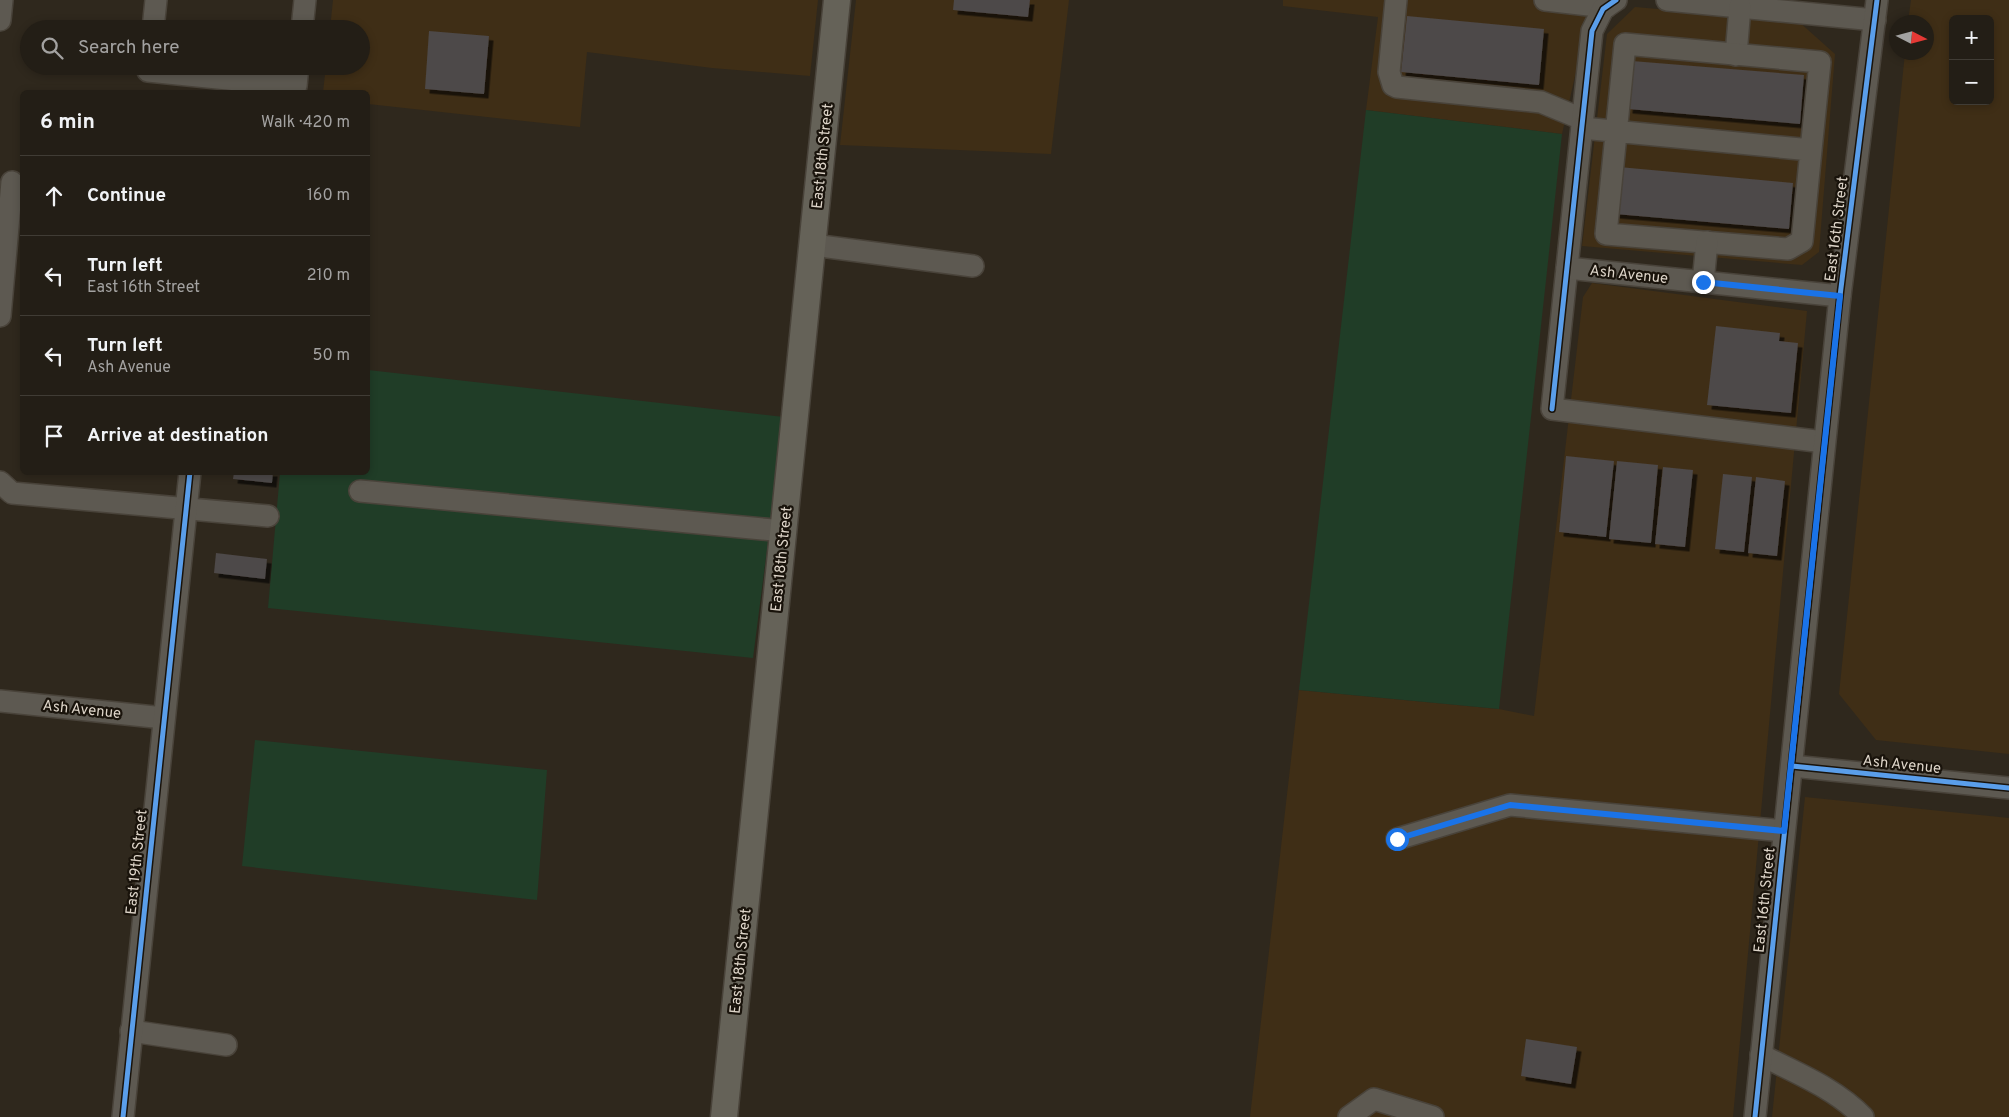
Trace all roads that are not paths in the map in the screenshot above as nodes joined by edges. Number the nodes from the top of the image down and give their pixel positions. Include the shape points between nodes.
1 (2, 0) edge
2 (156, 0) edge
3 (305, 0) edge
4 (837, 0) edge
5 (1396, 0) edge
6 (1544, 0) edge
7 (1667, 0) edge
8 (1611, 3) edge
9 (1740, 7) junction
10 (1876, 10) edge
11 (0, 20) edge
12 (153, 20) edge
13 (303, 20) edge
14 (1736, 55) junction
15 (187, 75) edge
16 (297, 75) edge
17 (1582, 123) junction
18 (1616, 131) junction
19 (1811, 150) junction
20 (12, 182) edge
21 (1707, 242) junction
22 (812, 245) junction
23 (973, 266) dead end
24 (1567, 268) junction
25 (1703, 282) junction
26 (1840, 296) junction
27 (0, 316) edge
28 (1824, 442) junction
29 (190, 475) edge
30 (0, 482) edge
31 (360, 491) dead end
32 (186, 509) junction
33 (268, 516) dead end
34 (784, 531) junction
35 (0, 701) edge
36 (164, 718) junction
37 (1792, 766) junction
38 (2009, 788) edge
39 (1784, 831) junction
40 (1397, 839) dead end
41 (131, 1031) junction
42 (226, 1045) dead end
43 (1761, 1055) junction
44 (123, 1117) edge
45 (724, 1117) edge
46 (1350, 1117) edge
47 (1433, 1117) edge
48 (1755, 1117) edge
49 (1863, 1117) edge

1 - 11 street
2 - 12 street
3 - 13 street
4 - 22 main road, East 18th Street
5 - 17 street via 1389,72 1393,85 1541,102
6 - 8 street
7 - 9 street
8 - 17 street via 1603,9 1592,32
9 - 10 street
9 - 14 street
10 - 26 street, East 16th Street
14 - 18 street via 1625,44
14 - 19 street via 1820,62
15 - 16 street via 296,86
17 - 18 street
17 - 24 street
18 - 19 street
18 - 21 street via 1606,234
19 - 21 street via 1802,241 1788,250
20 - 27 street
21 - 25 street
22 - 23 street
22 - 34 main road, East 18th Street
24 - 25 street, Ash Avenue
24 - 28 street via 1552,409
25 - 26 street, Ash Avenue
26 - 28 street, East 16th Street
28 - 37 street, East 16th Street
29 - 32 street, East 19th Street
30 - 32 street via 12,493
31 - 34 street
32 - 33 street
32 - 36 street, East 19th Street
34 - 45 main road, East 18th Street
35 - 36 street, Ash Avenue
36 - 41 street, East 19th Street
37 - 38 street, Ash Avenue
37 - 39 street, East 16th Street
39 - 40 street via 1510,805
39 - 43 street, East 16th Street
41 - 42 street
41 - 44 street, East 19th Street
43 - 48 street, East 16th Street
43 - 49 street via 1818,1084
46 - 47 street via 1374,1099

